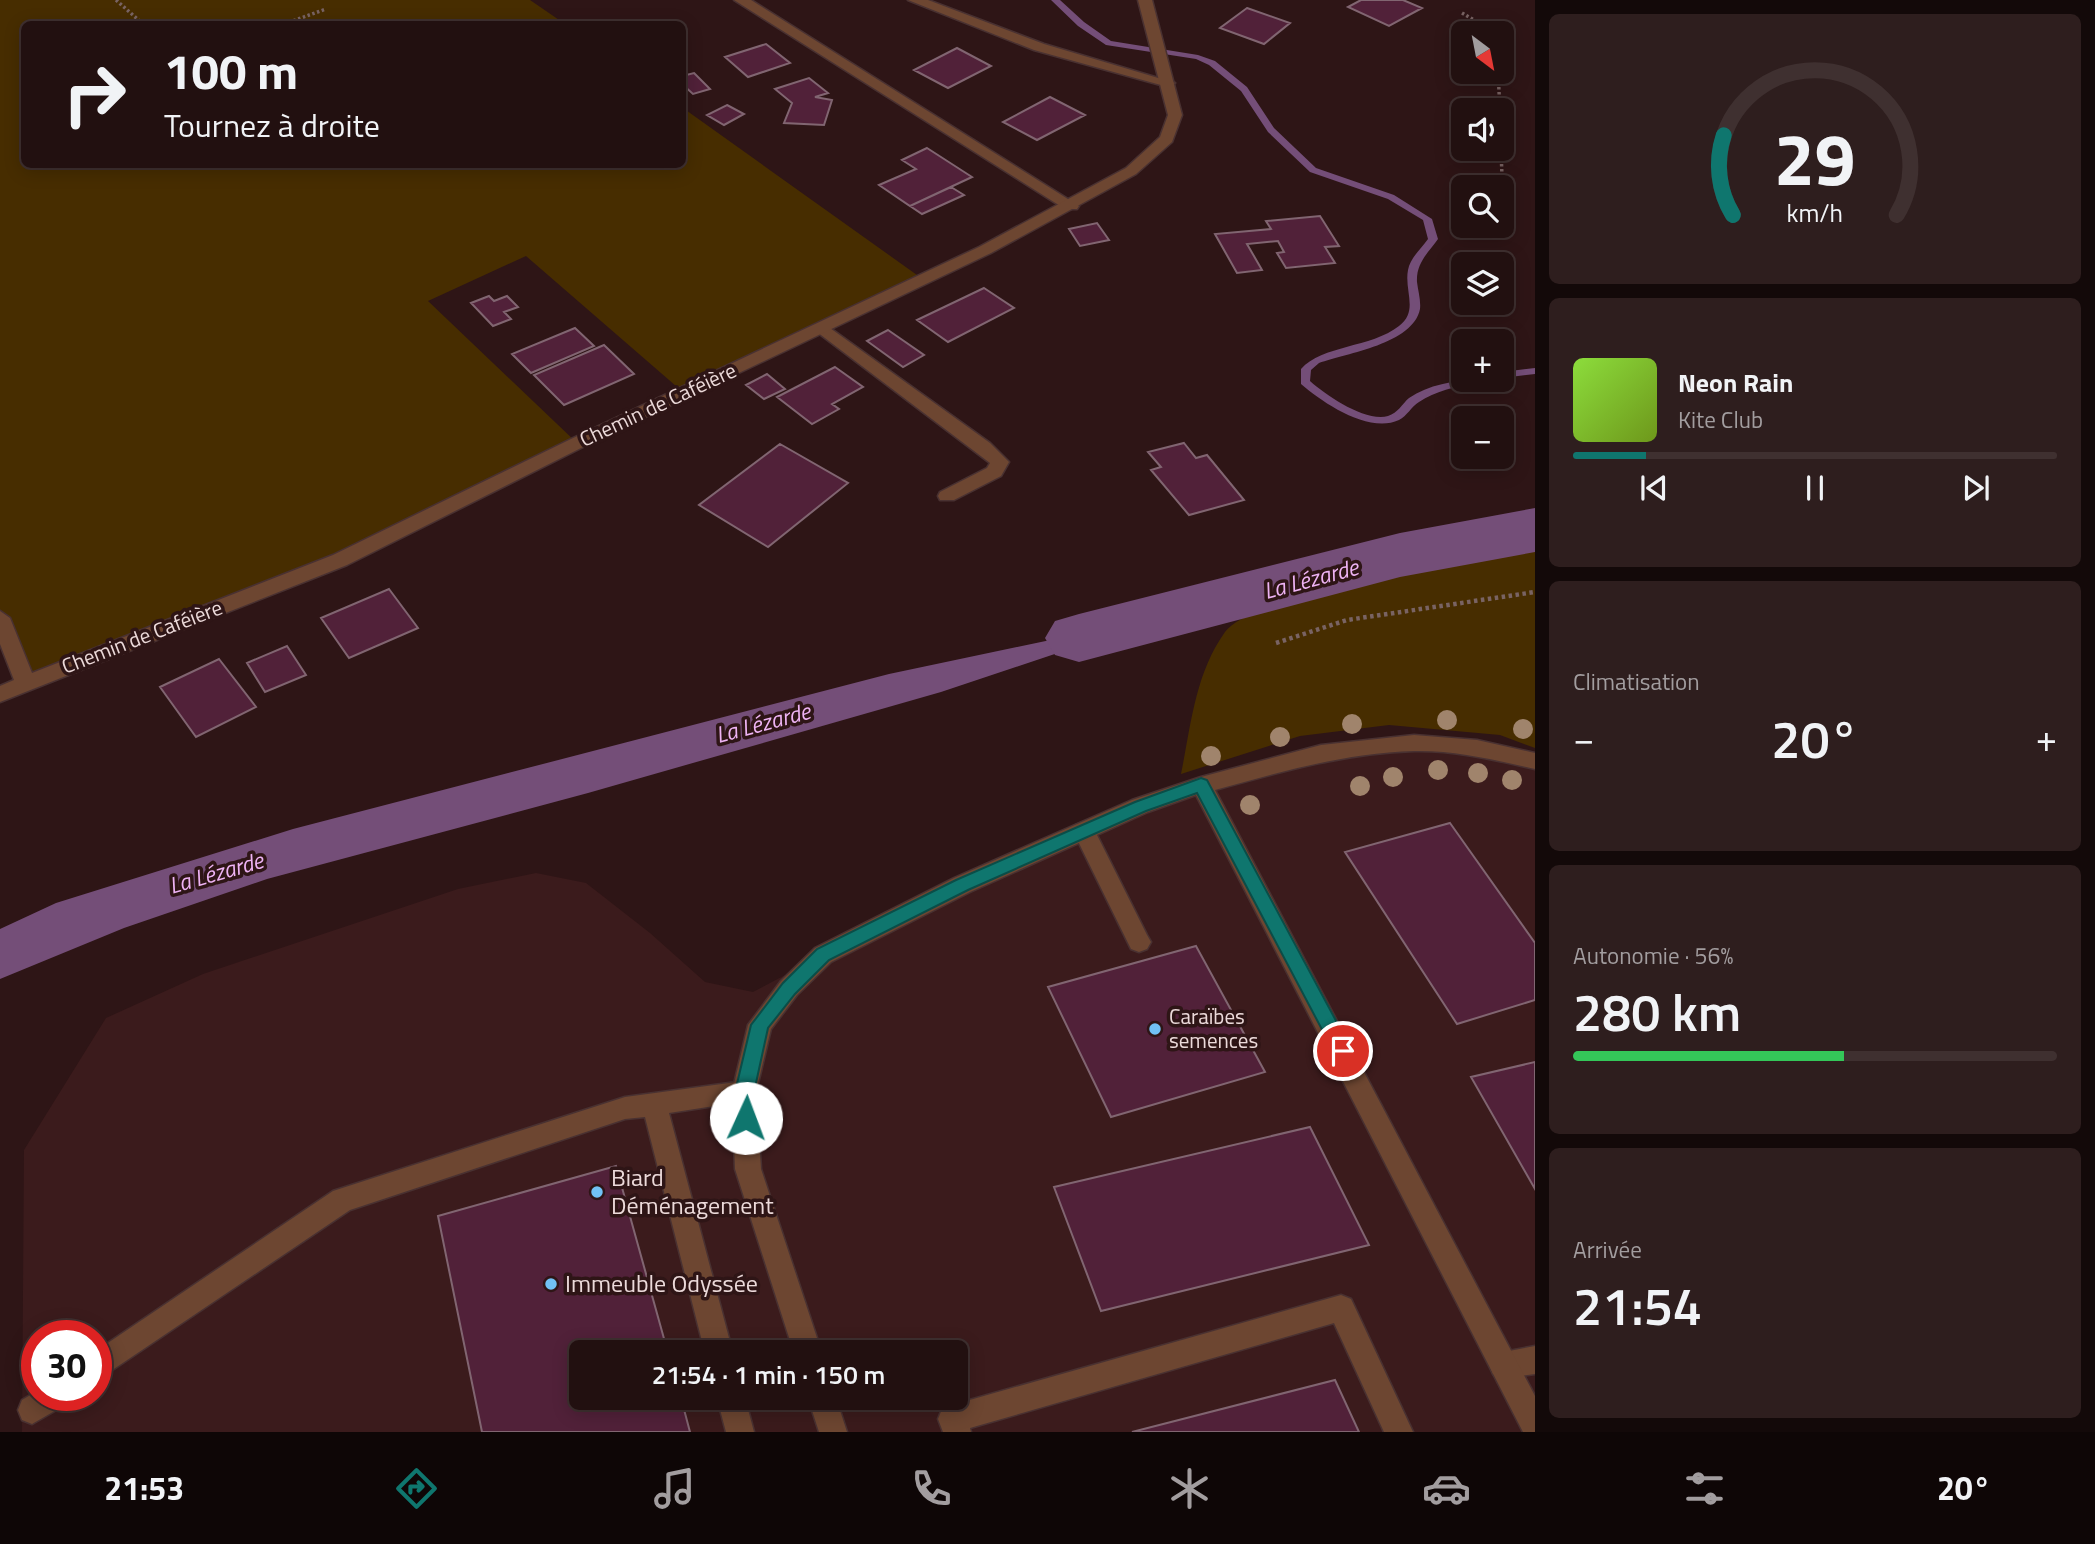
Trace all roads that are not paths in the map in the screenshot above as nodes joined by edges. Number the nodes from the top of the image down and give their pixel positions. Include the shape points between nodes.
1 (741, 0) edge
2 (915, 0) edge
3 (1145, 0) edge
4 (1168, 83) junction
5 (1071, 206) junction
6 (823, 328) junction
7 (947, 496) dead end
8 (0, 618) edge
9 (25, 682) junction
10 (0, 694) edge
11 (1535, 761) edge
12 (1201, 785) junction
13 (1084, 831) junction
14 (1139, 942) dead end
15 (744, 1092) junction
16 (654, 1104) junction
17 (716, 1340) edge
18 (804, 1340) edge
19 (112, 1356) edge
20 (1535, 1360) edge
21 (1503, 1364) junction
22 (734, 1410) edge
23 (826, 1410) edge
24 (1535, 1425) edge
25 (740, 1432) edge
26 (833, 1432) edge
27 (957, 1432) edge
28 (1399, 1432) edge

1 - 5 street
2 - 4 street via 1039,47
3 - 4 street, Chemin de Caféière
4 - 5 street, Chemin de Caféière via 1175,115 1167,139 1130,171
5 - 6 street, Chemin de Caféière
6 - 7 street via 1000,462 994,472
6 - 9 street, Chemin de Caféière via 340,560
8 - 9 street
9 - 10 street, Chemin de Caféière
11 - 12 street via 1477,748 1413,743 1321,753
12 - 13 street
12 - 21 street
13 - 14 street
13 - 15 street via 962,885 823,955 760,1025
15 - 16 street
15 - 18 street via 748,1169
16 - 17 street
16 - 19 street via 625,1108 342,1200
20 - 21 street
21 - 24 street
22 - 25 street
23 - 26 street
27 - 28 street via 952,1419 1341,1307

